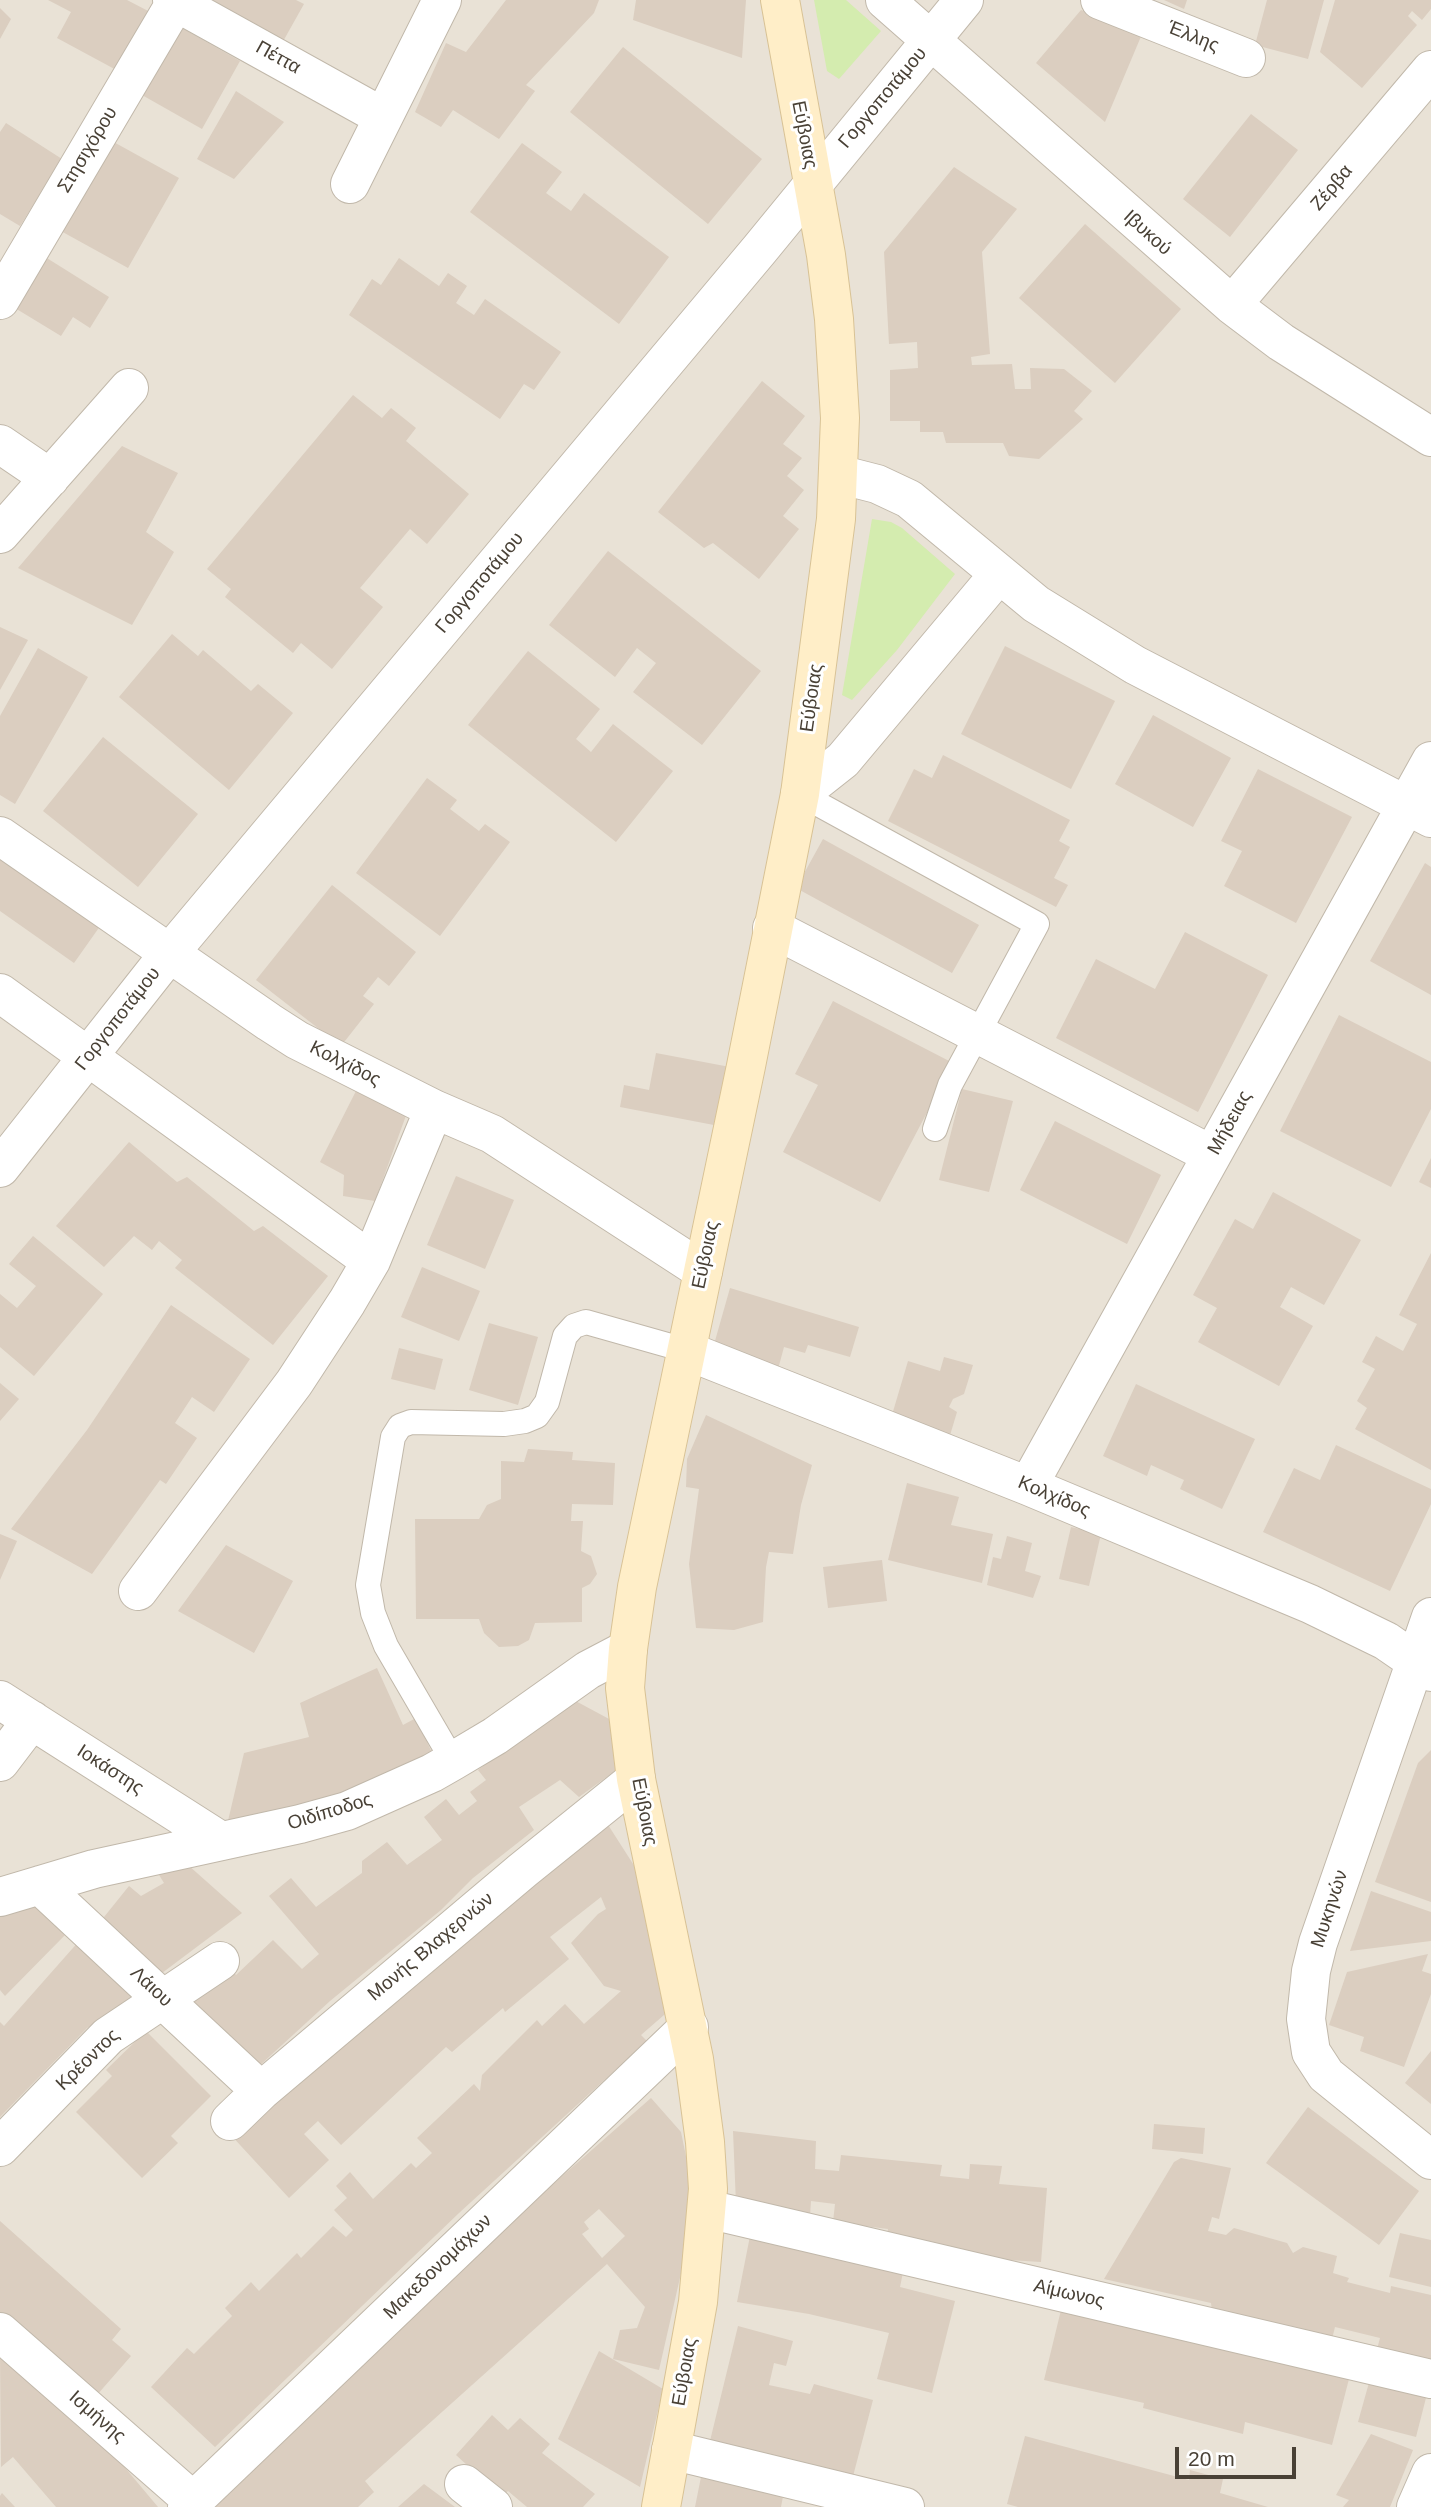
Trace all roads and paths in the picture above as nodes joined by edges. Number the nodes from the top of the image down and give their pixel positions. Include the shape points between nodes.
1 (442, 0) edge
2 (780, 0) edge
3 (885, 0) edge
4 (964, 0) edge
5 (1100, 0) edge
6 (175, 1) edge
7 (931, 41) junction
8 (1246, 58) dead end
9 (1431, 70) edge
10 (383, 117) junction
11 (813, 183) junction
12 (350, 184) dead end
13 (0, 300) edge
14 (1232, 305) junction
15 (129, 388) dead end
16 (1431, 437) edge
17 (0, 444) edge
18 (838, 474) junction
19 (50, 478) junction
20 (0, 534) edge
21 (999, 574) junction
22 (1431, 761) edge
23 (800, 794) junction
24 (1419, 812) edge
25 (0, 836) edge
26 (772, 928) junction
27 (168, 955) junction
28 (0, 993) edge
29 (978, 1033) junction
30 (89, 1057) junction
31 (433, 1109) junction
32 (935, 1129) dead end
33 (1212, 1155) junction
34 (0, 1168) edge
35 (371, 1261) junction
36 (703, 1271) junction
37 (685, 1350) junction
38 (1028, 1486) junction
39 (138, 1591) dead end
40 (1431, 1617) edge
41 (628, 1650) junction
42 (1423, 1666) edge
43 (0, 1700) edge
44 (32, 1720) junction
45 (453, 1761) junction
46 (0, 1762) edge
47 (636, 1779) junction
48 (221, 1841) junction
49 (40, 1885) junction
50 (0, 1897) edge
51 (220, 1961) dead end
52 (163, 1998) junction
53 (689, 2027) junction
54 (261, 2091) junction
55 (230, 2121) dead end
56 (0, 2147) edge
57 (1431, 2160) edge
58 (707, 2209) junction
59 (0, 2332) edge
60 (1431, 2379) edge
61 (671, 2451) junction
62 (1431, 2473) edge
63 (190, 2504) edge
64 (661, 2507) edge
65 (905, 2507) edge
66 (1416, 2507) edge

1 - 10 street
2 - 11 main road, Εύβοιας
3 - 7 street, Ιβυκού
4 - 7 street, Γοργοποτάμου
5 - 8 street, Έλλης
6 - 10 street, Πέττα
6 - 13 street, Στησιχόρου
7 - 11 street, Γοργοποτάμου
7 - 14 street, Ιβυκού
9 - 14 street, Ζέρβα
10 - 12 street
11 - 18 main road, Εύβοιας via 834,319
11 - 27 street, Γοργοποτάμου
14 - 16 street, Ιβυκού via 1291,349
15 - 19 street
17 - 19 street
18 - 21 street via 877,484 908,499
18 - 23 main road, Εύβοιας
19 - 20 street
21 - 23 street via 843,760
21 - 24 street via 1054,617 1135,665
22 - 24 street, Μήδειας
23 - 26 main road, Εύβοιας
23 - 29 lane via 1037,924
24 - 33 street, Μήδειας
25 - 27 street, Κολχίδος
26 - 29 street
26 - 36 main road, Εύβοιας
27 - 30 street, Γοργοποτάμου
27 - 31 street, Κολχίδος via 297,1040
28 - 30 street
29 - 32 lane via 950,1085
29 - 33 street
30 - 34 street, Γοργοποτάμου
30 - 35 street
31 - 35 street
31 - 36 street, Κολχίδος via 492,1134
33 - 38 street, Μήδειας
35 - 39 street via 294,1383
36 - 37 main road, Εύβοιας
37 - 38 street, Κολχίδος
37 - 41 main road, Εύβοιας
37 - 45 lane via 586,1322 565,1336 547,1402 537,1416 504,1424 411,1422 400,1426 393,1437 368,1585 373,1613 386,1646
38 - 42 street, Κολχίδος via 1321,1609 1386,1641
40 - 42 street, Μυκηνών
41 - 45 street, Οιδίποδος via 588,1670
41 - 47 main road, Εύβοιας via 625,1688
42 - 57 street, Μυκηνών via 1318,1943 1306,2019 1311,2052 1326,2074
43 - 44 street, Ιοκάστης
44 - 46 street
44 - 48 street, Ιοκάστης
45 - 48 street, Οιδίποδος via 347,1811
47 - 53 main road, Εύβοιας
47 - 54 street, Μονής Βλαχερνών
48 - 49 street, Οιδίποδος
49 - 50 street, Οιδίποδος
49 - 52 street, Λάιου
51 - 52 street, Κρέοντος
52 - 54 street, Λάιου
52 - 56 street, Κρέοντος via 108,2036
53 - 58 main road, Εύβοιας via 705,2142
53 - 63 street, Μακεδονομάχων
54 - 55 street, Μονής Βλαχερνών
58 - 60 street, Αίμωνος
58 - 61 main road, Εύβοιας via 698,2302
59 - 63 street, Ισμήνης
61 - 64 main road, Εύβοιας
61 - 65 street
62 - 66 street

